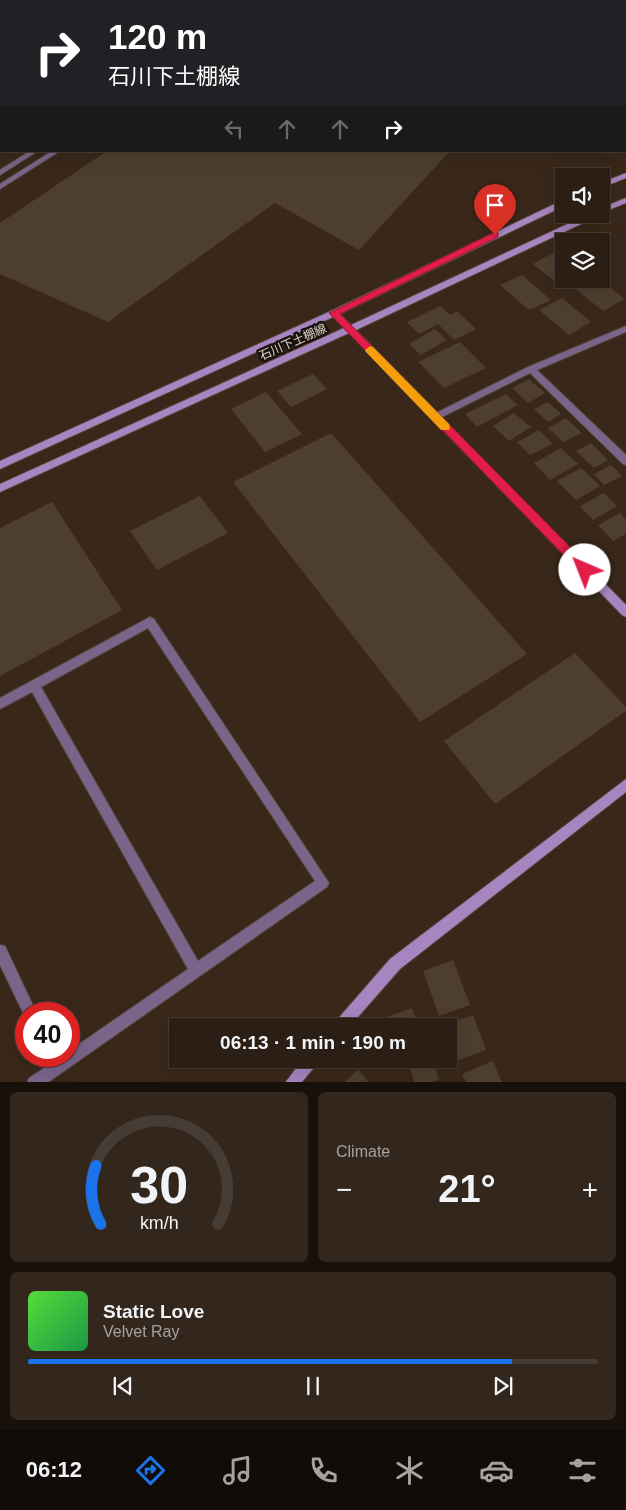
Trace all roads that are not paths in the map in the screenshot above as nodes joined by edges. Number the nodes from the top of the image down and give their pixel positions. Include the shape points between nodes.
1 (33, 152) edge
2 (55, 152) edge
3 (0, 173) edge
4 (626, 175) edge
5 (610, 182) edge
6 (0, 187) edge
7 (626, 200) edge
8 (555, 207) edge
9 (610, 207) edge
10 (576, 223) edge
11 (334, 313) junction
12 (350, 329) junction
13 (626, 329) edge
14 (531, 369) junction
15 (435, 417) junction
16 (626, 461) edge
17 (0, 465) edge
18 (0, 488) edge
19 (626, 612) edge
20 (34, 686) junction
21 (0, 704) edge
22 (626, 785) edge
23 (0, 951) edge
24 (196, 970) junction
25 (24, 1002) edge
26 (348, 1018) edge
27 (80, 1045) edge
28 (48, 1067) edge
29 (304, 1068) edge
30 (34, 1082) edge
31 (292, 1082) edge

1 - 3 street
2 - 6 street
4 - 5 street
7 - 9 street
8 - 11 street, 石川下土棚線
10 - 12 street, 石川下土棚線
11 - 12 street
11 - 17 street, 石川下土棚線
12 - 15 street
12 - 18 street, 石川下土棚線
13 - 14 street
14 - 15 street
14 - 16 street
15 - 19 street
20 - 21 street
20 - 24 street
20 - 24 street via 150,622 323,883
22 - 26 street via 395,964
23 - 25 street
24 - 27 street
28 - 30 street
29 - 31 street

